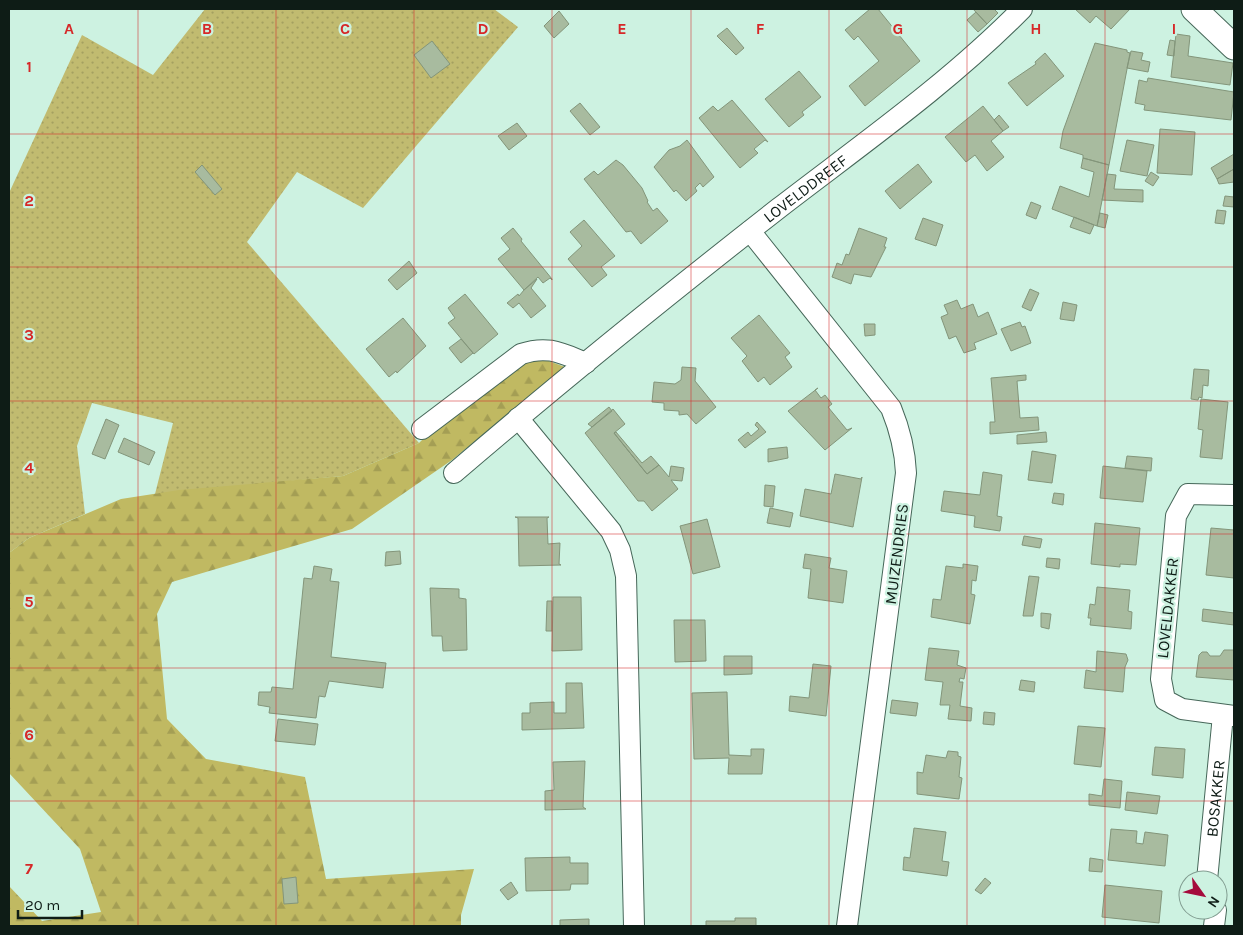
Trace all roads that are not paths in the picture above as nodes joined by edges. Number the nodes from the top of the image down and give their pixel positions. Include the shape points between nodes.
1 (1022, 9) edge
2 (1194, 9) edge
3 (1234, 47) edge
4 (750, 231) junction
5 (586, 362) junction
6 (518, 418) junction
7 (422, 429) dead end
8 (454, 473) dead end
9 (1234, 495) edge
10 (1229, 715) edge
11 (1208, 870) edge
12 (634, 926) edge
13 (847, 926) edge

1 - 4 street, LOVELDDREEF via 994,37 889,125
2 - 3 street
4 - 5 street, LOVELDDREEF
4 - 13 street, MUIZENDRIES via 891,408 902,435 905,454 906,473
5 - 6 street, LOVELDDREEF
5 - 7 street via 550,349 534,349 521,354
6 - 8 street, LOVELDDREEF
6 - 12 street via 611,531 620,550 626,576
9 - 10 street, LOVELDAKKER via 1188,494 1176,516 1160,679 1165,700 1182,709
10 - 11 street, BOSAKKER

